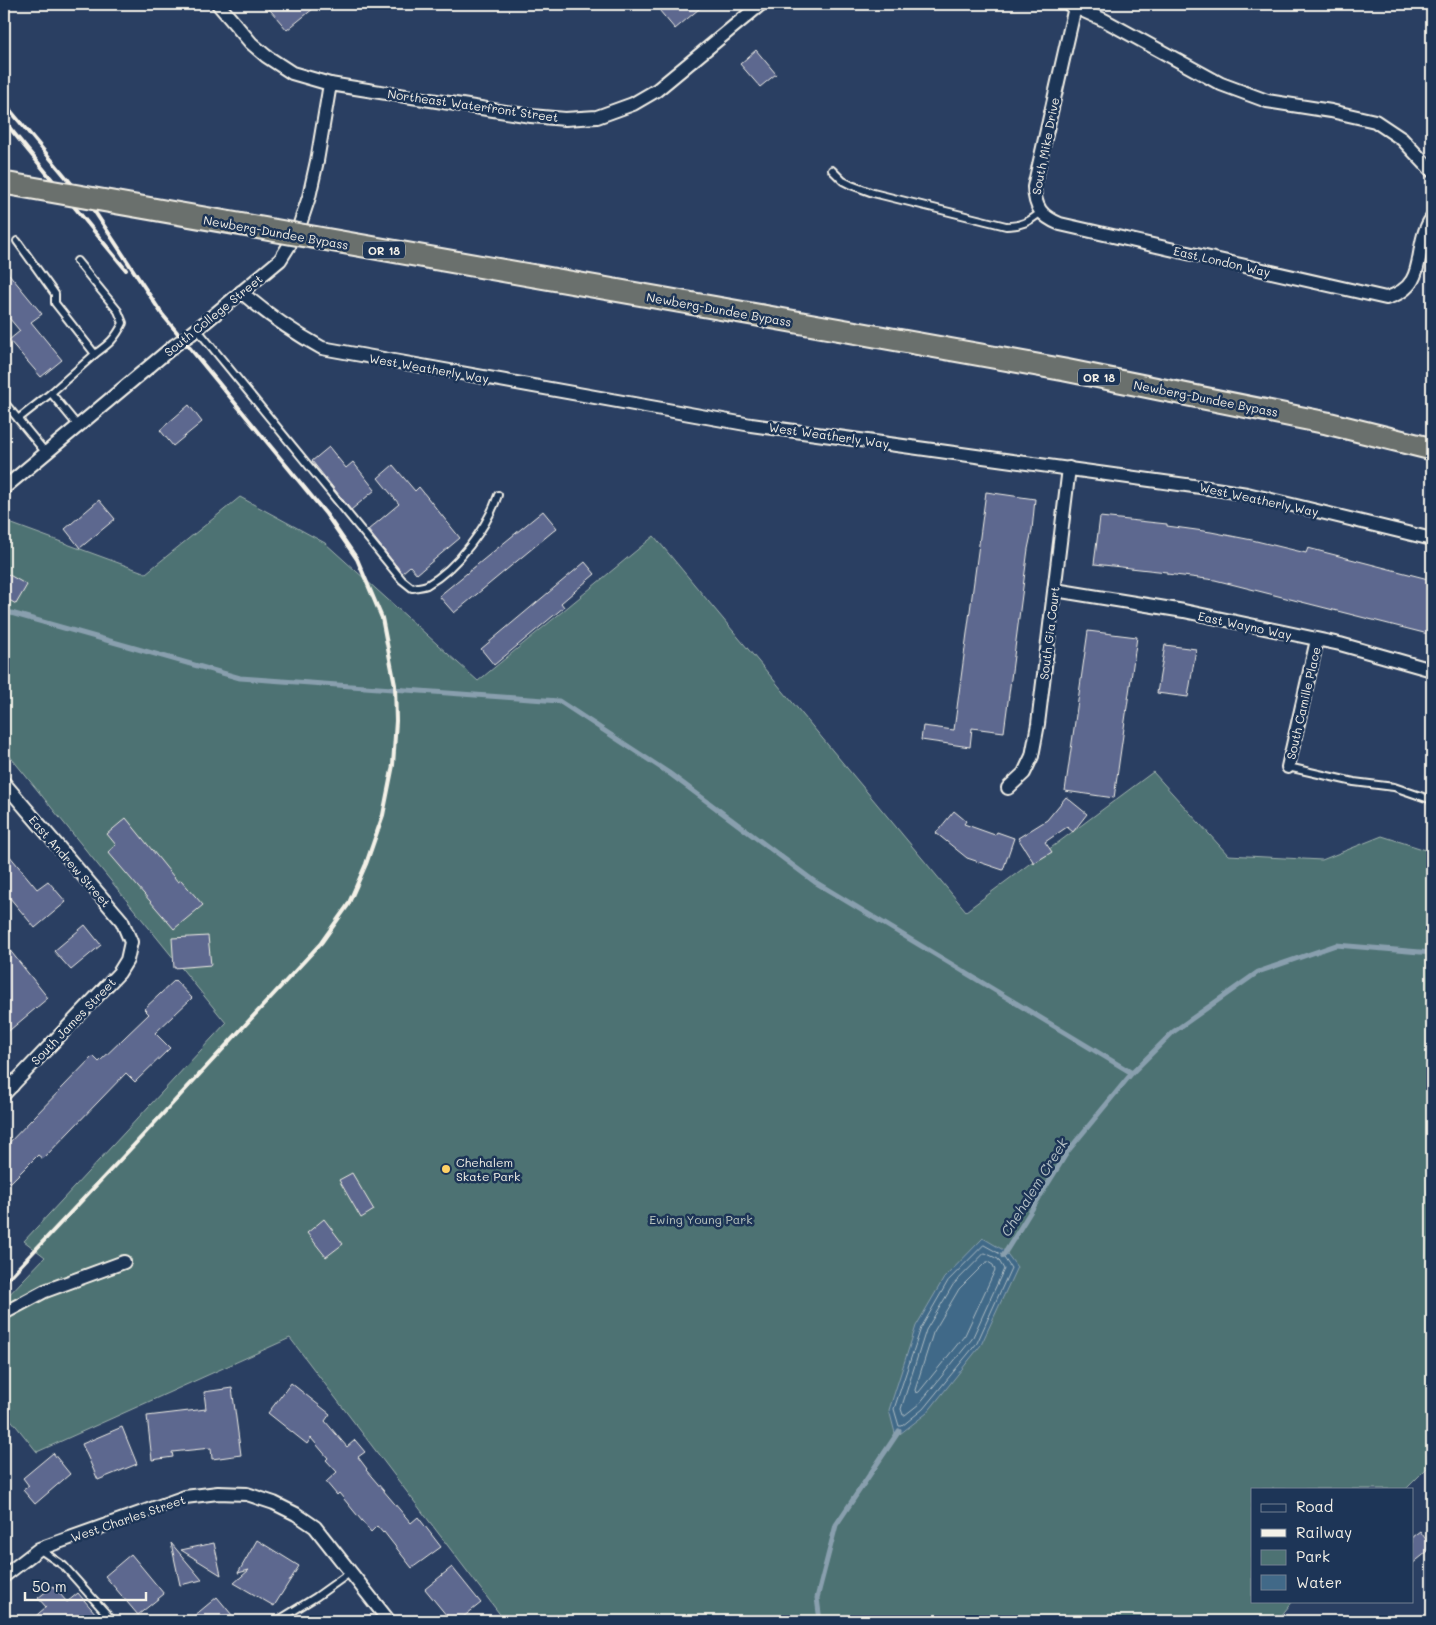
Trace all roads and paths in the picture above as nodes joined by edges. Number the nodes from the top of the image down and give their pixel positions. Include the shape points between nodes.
1 (218, 4) edge
2 (761, 4) edge
3 (1071, 5) edge
4 (330, 84) junction
5 (832, 170) dead end
6 (1432, 172) edge
7 (4, 183) edge
8 (1041, 212) junction
9 (1432, 218) edge
10 (16, 240) dead end
11 (77, 261) dead end
12 (241, 292) junction
13 (197, 329) junction
14 (95, 354) junction
15 (51, 393) junction
16 (4, 402) edge
17 (18, 419) junction
18 (78, 426) junction
19 (1432, 449) edge
20 (46, 453) junction
21 (1069, 468) junction
22 (4, 488) edge
23 (498, 496) dead end
24 (1432, 539) edge
25 (1055, 590) junction
26 (1317, 640) junction
27 (1432, 670) edge
28 (1288, 767) joint
29 (4, 783) edge
30 (1008, 788) dead end
31 (1432, 800) edge
32 (131, 942) joint
33 (6, 1085) edge
34 (124, 1262) dead end
35 (4, 1313) edge
36 (39, 1549) junction
37 (350, 1572) junction
38 (4, 1576) edge
39 (113, 1621) edge
40 (277, 1621) edge
41 (389, 1621) edge

1 - 4 street, Northeast Waterfront Street via 266,56 292,73
2 - 4 street, Northeast Waterfront Street via 657,90 632,104 597,117 532,116
3 - 6 street via 1220,84 1267,101 1375,121 1402,139
3 - 8 street, South Mike Drive via 1034,187 1035,200
4 - 12 street, South College Street via 309,197 297,232 280,260
5 - 8 lane, South Mike Drive via 851,185 873,193 1006,226 1026,224
7 - 19 highway, Newberg-Dundee Bypass / OR 18, bridge via 1074,372 1327,422
8 - 9 street, East London Way via 1060,224 1386,298 1405,290 1415,276 1426,228
10 - 14 lane via 54,294 55,303
11 - 14 lane via 118,311 123,323 116,337
12 - 13 street, South College Street
12 - 21 street, West Weatherly Way via 290,330 322,348 751,425
13 - 18 street, South College Street
13 - 23 lane via 402,580 412,588 425,586 449,569 473,541 494,509
14 - 15 lane
15 - 17 lane
15 - 18 lane
16 - 17 lane
17 - 20 lane
18 - 20 street, South College Street
20 - 22 street, South College Street
21 - 24 street, West Weatherly Way via 1247,494
21 - 25 street, South Gia Court
25 - 26 street, East Wayno Way via 1184,612
25 - 30 street, South Gia Court via 1032,756 1024,773
26 - 27 street, East Wayno Way
26 - 28 street, South Camille Place
28 - 31 lane via 1354,782 1394,787
29 - 32 street, East Andrew Street via 122,922
32 - 33 street, South James Street via 127,960 119,973
34 - 35 street via 46,1291
36 - 37 street, West Charles Street via 185,1497 247,1494 274,1503 315,1527
36 - 38 street, West Charles Street
36 - 39 lane via 64,1566
37 - 40 lane
37 - 41 street, West Charles Street

